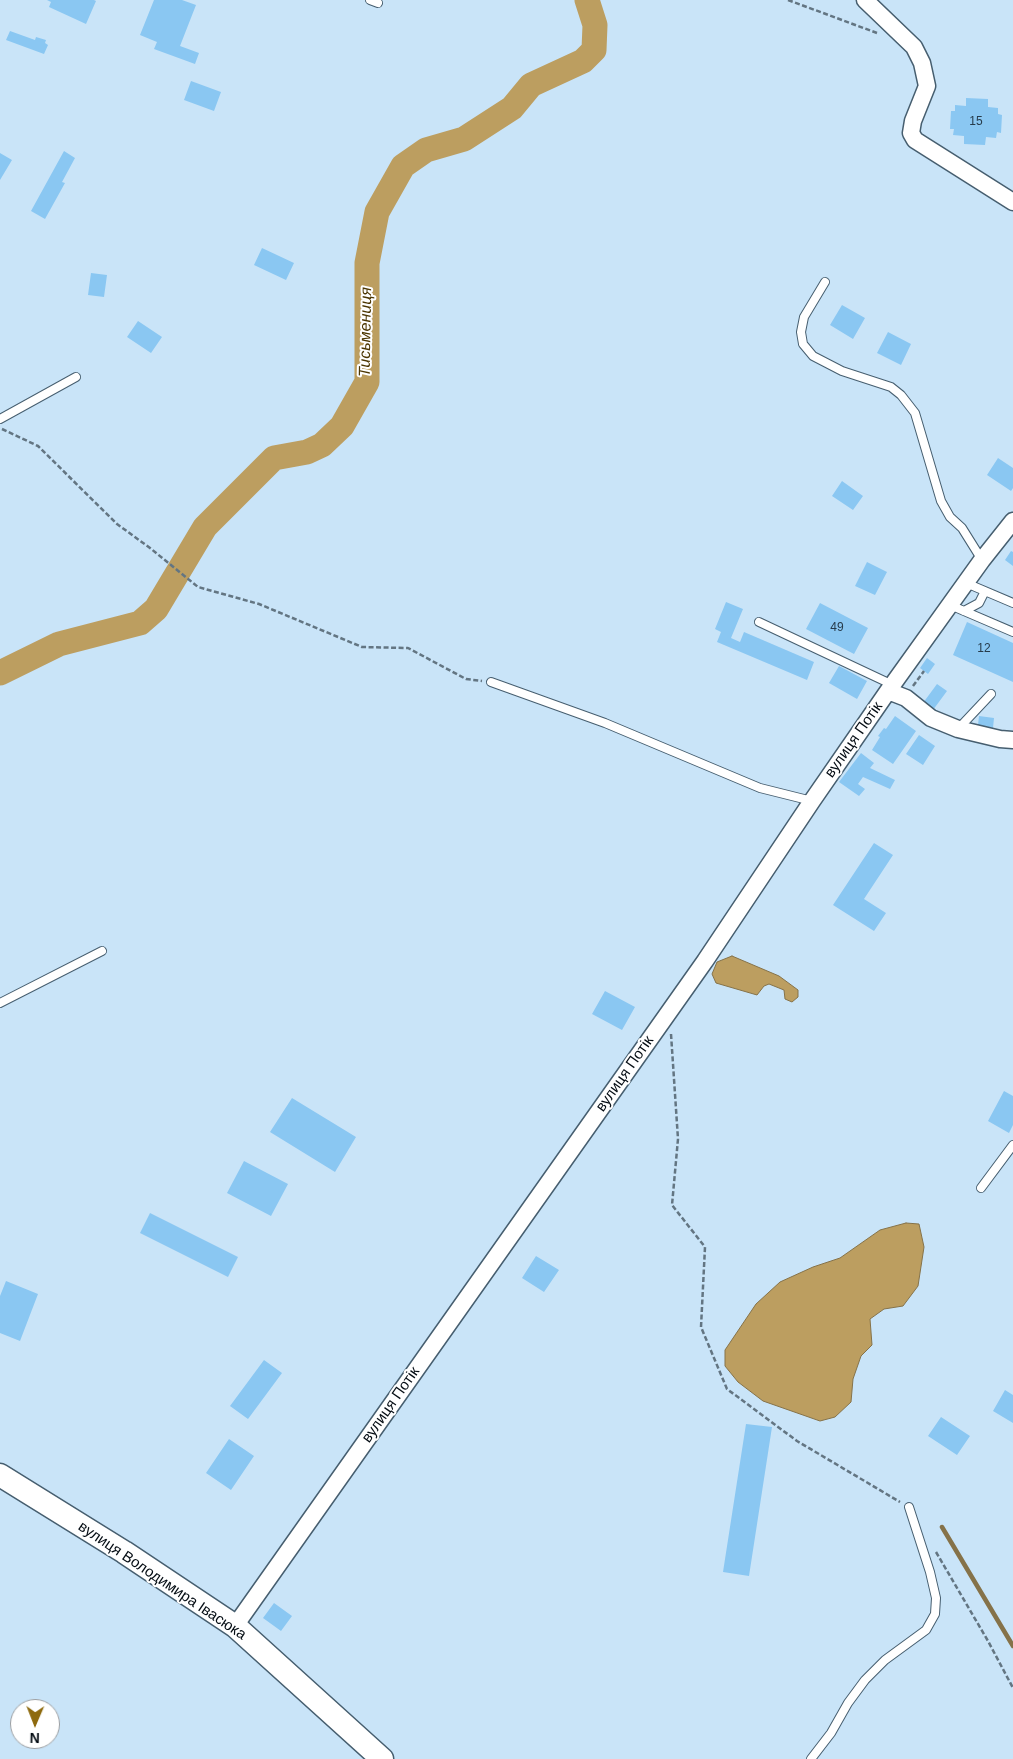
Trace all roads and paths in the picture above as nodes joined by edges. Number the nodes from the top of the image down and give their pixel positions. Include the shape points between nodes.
1 (370, 0) edge
2 (788, 0) edge
3 (865, 0) edge
4 (378, 3) dead end
5 (878, 34) dead end
6 (1013, 202) edge
7 (824, 282) dead end
8 (76, 377) dead end
9 (0, 419) edge
10 (0, 429) edge
11 (1013, 521) edge
12 (982, 560) junction
13 (966, 582) junction
14 (985, 591) junction
15 (1013, 603) edge
16 (957, 608) junction
17 (759, 622) dead end
18 (1013, 632) edge
19 (491, 682) joint
20 (890, 688) junction
21 (991, 694) dead end
22 (958, 729) junction
23 (1013, 740) edge
24 (812, 800) junction
25 (102, 951) dead end
26 (0, 1003) edge
27 (669, 1011) junction
28 (1013, 1146) edge
29 (981, 1188) dead end
30 (0, 1475) edge
31 (909, 1507) joint
32 (934, 1549) dead end
33 (234, 1626) junction
34 (1013, 1688) edge
35 (382, 1759) edge
36 (811, 1759) edge

1 - 4 lane
2 - 5 path
3 - 6 street via 914,47 922,63 927,86 913,121 911,133 915,140
7 - 12 lane via 804,317 800,332 803,344 813,356 842,371 891,387 901,395 915,413 941,501
8 - 9 lane
10 - 19 path via 38,446 117,524 198,587 259,604 362,648 408,648 466,679
11 - 12 street, вулиця Потік
12 - 13 street, вулиця Потік
13 - 14 lane
13 - 16 street, вулиця Потік
14 - 15 lane
14 - 16 lane via 979,603
16 - 18 lane
16 - 20 street, вулиця Потік
17 - 20 lane
19 - 24 lane via 605,723 760,788
20 - 22 street via 931,718
20 - 24 street, вулиця Потік
21 - 22 lane
22 - 23 street
24 - 27 street, вулиця Потік
25 - 26 lane
27 - 31 path via 678,1139 672,1206 705,1247 701,1327 727,1389 797,1441
27 - 33 street, вулиця Потік
28 - 29 lane
30 - 33 street, вулиця Володимира Івасюка via 124,1552
31 - 36 lane via 930,1572 936,1598 935,1614 926,1630 885,1660 865,1680
32 - 34 path
33 - 35 street, вулиця Володимира Івасюка

